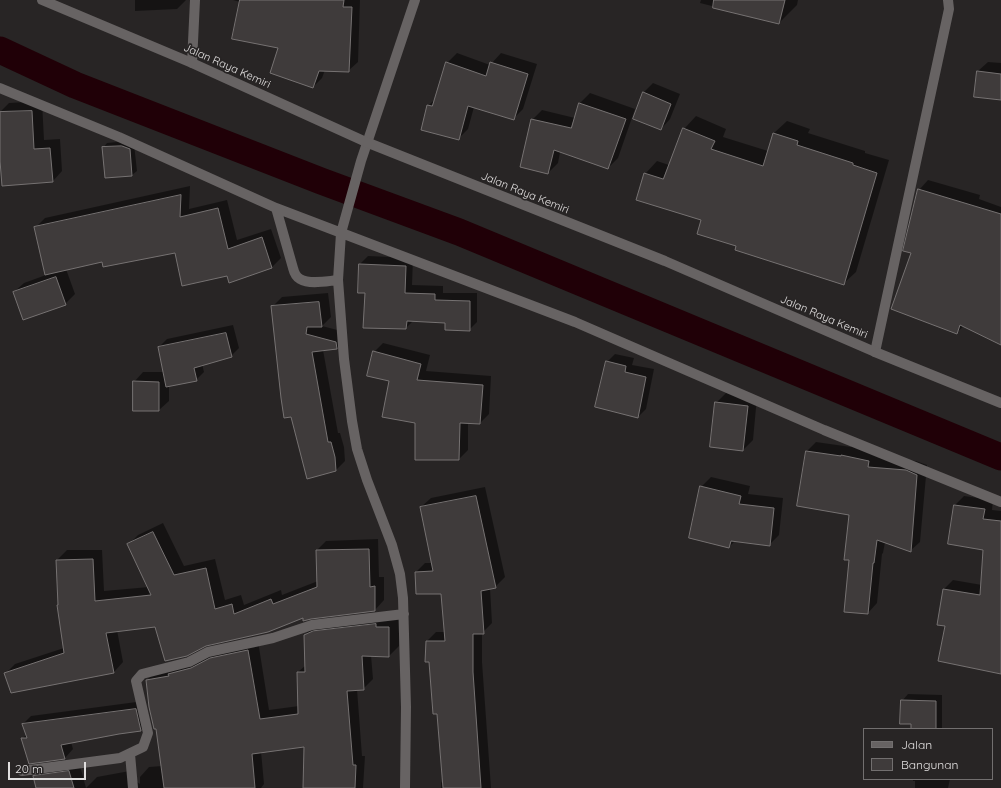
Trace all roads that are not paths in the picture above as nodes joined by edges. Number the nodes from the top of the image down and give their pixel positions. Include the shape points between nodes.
1 (42, 0) edge
2 (195, 0) edge
3 (415, 0) edge
4 (948, 0) edge
5 (192, 63) junction
6 (0, 88) edge
7 (366, 142) junction
8 (276, 208) junction
9 (341, 233) junction
10 (338, 280) junction
11 (875, 352) junction
12 (1001, 403) edge
13 (1001, 502) edge
14 (404, 614) junction
15 (130, 754) junction
16 (22, 771) dead end
17 (134, 788) edge
18 (405, 788) edge

1 - 5 street, Jalan Raya Kemiri
2 - 5 street
3 - 7 street
4 - 11 street via 947,17
5 - 7 street, Jalan Raya Kemiri
6 - 8 street via 120,137
7 - 9 street
7 - 11 street, Jalan Raya Kemiri via 665,262
8 - 9 street
8 - 10 street via 296,276 311,282
9 - 10 street
9 - 13 street via 575,322 824,430
10 - 14 street via 344,359 357,449 392,545 400,574
11 - 12 street, Jalan Raya Kemiri
14 - 15 street via 312,624 273,638 208,652 189,662 142,674 136,681 148,734 143,747
14 - 18 street
15 - 16 street via 120,758
15 - 17 street

